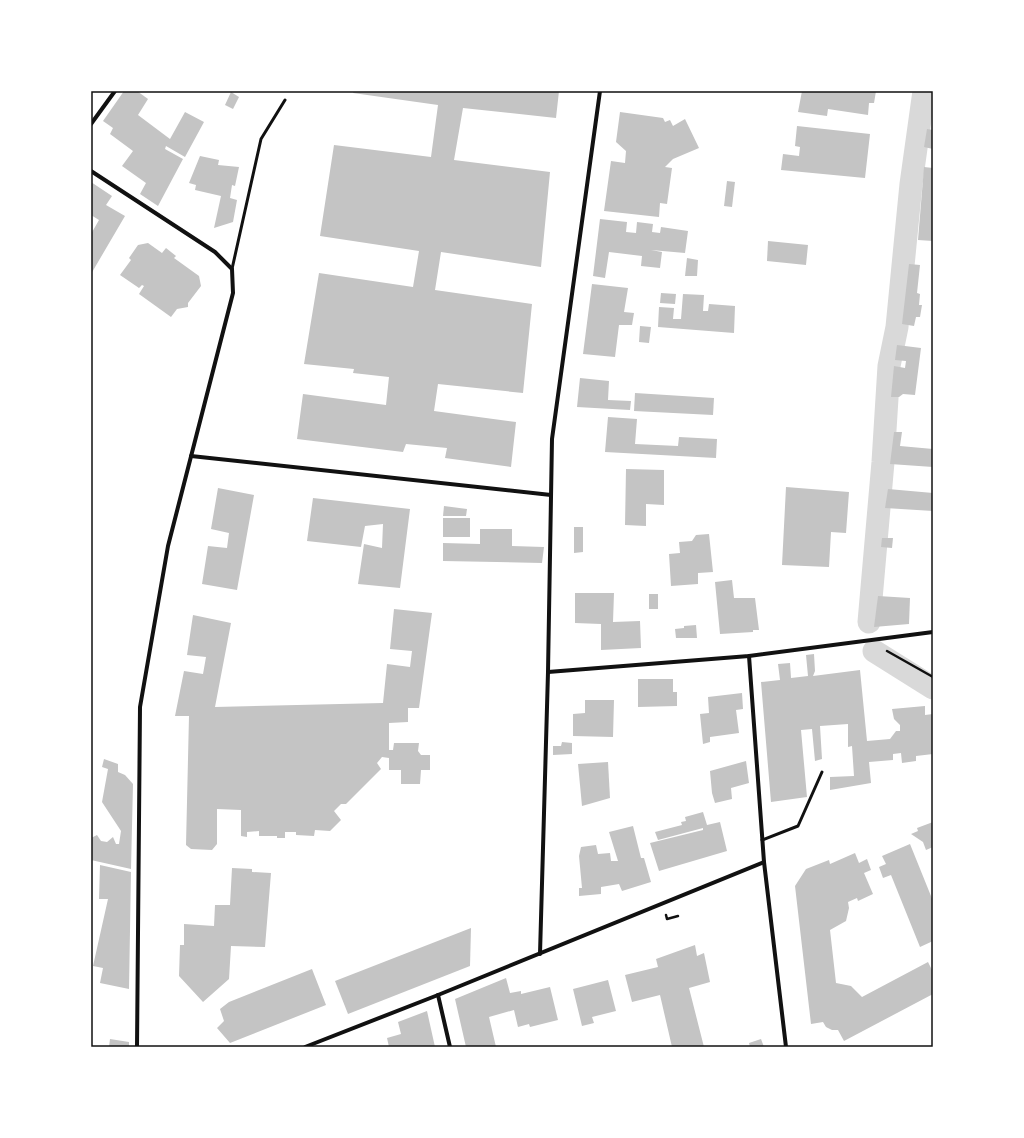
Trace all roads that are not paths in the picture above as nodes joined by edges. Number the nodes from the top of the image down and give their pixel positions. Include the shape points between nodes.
1 (114, 91) edge
2 (600, 91) edge
3 (285, 100) dead end
4 (91, 124) edge
5 (91, 171) edge
6 (232, 269) junction
7 (191, 456) junction
8 (551, 495) junction
9 (933, 632) edge
10 (749, 656) junction
11 (548, 672) junction
12 (822, 772) dead end
13 (762, 840) junction
14 (764, 862) junction
15 (540, 954) junction
16 (438, 996) junction
17 (136, 1047) edge
18 (305, 1047) edge
19 (450, 1047) edge
20 (786, 1047) edge

1 - 4 street
2 - 8 street via 552,439
3 - 6 lane via 261,139
5 - 6 street via 215,252
6 - 7 street via 233,293
7 - 8 street
7 - 17 street via 168,546 140,707
8 - 11 street
9 - 10 street
10 - 11 street
10 - 13 street
11 - 15 street
12 - 13 lane via 798,826
13 - 14 street
14 - 15 street
14 - 20 street
15 - 16 street
16 - 18 street
16 - 19 street

